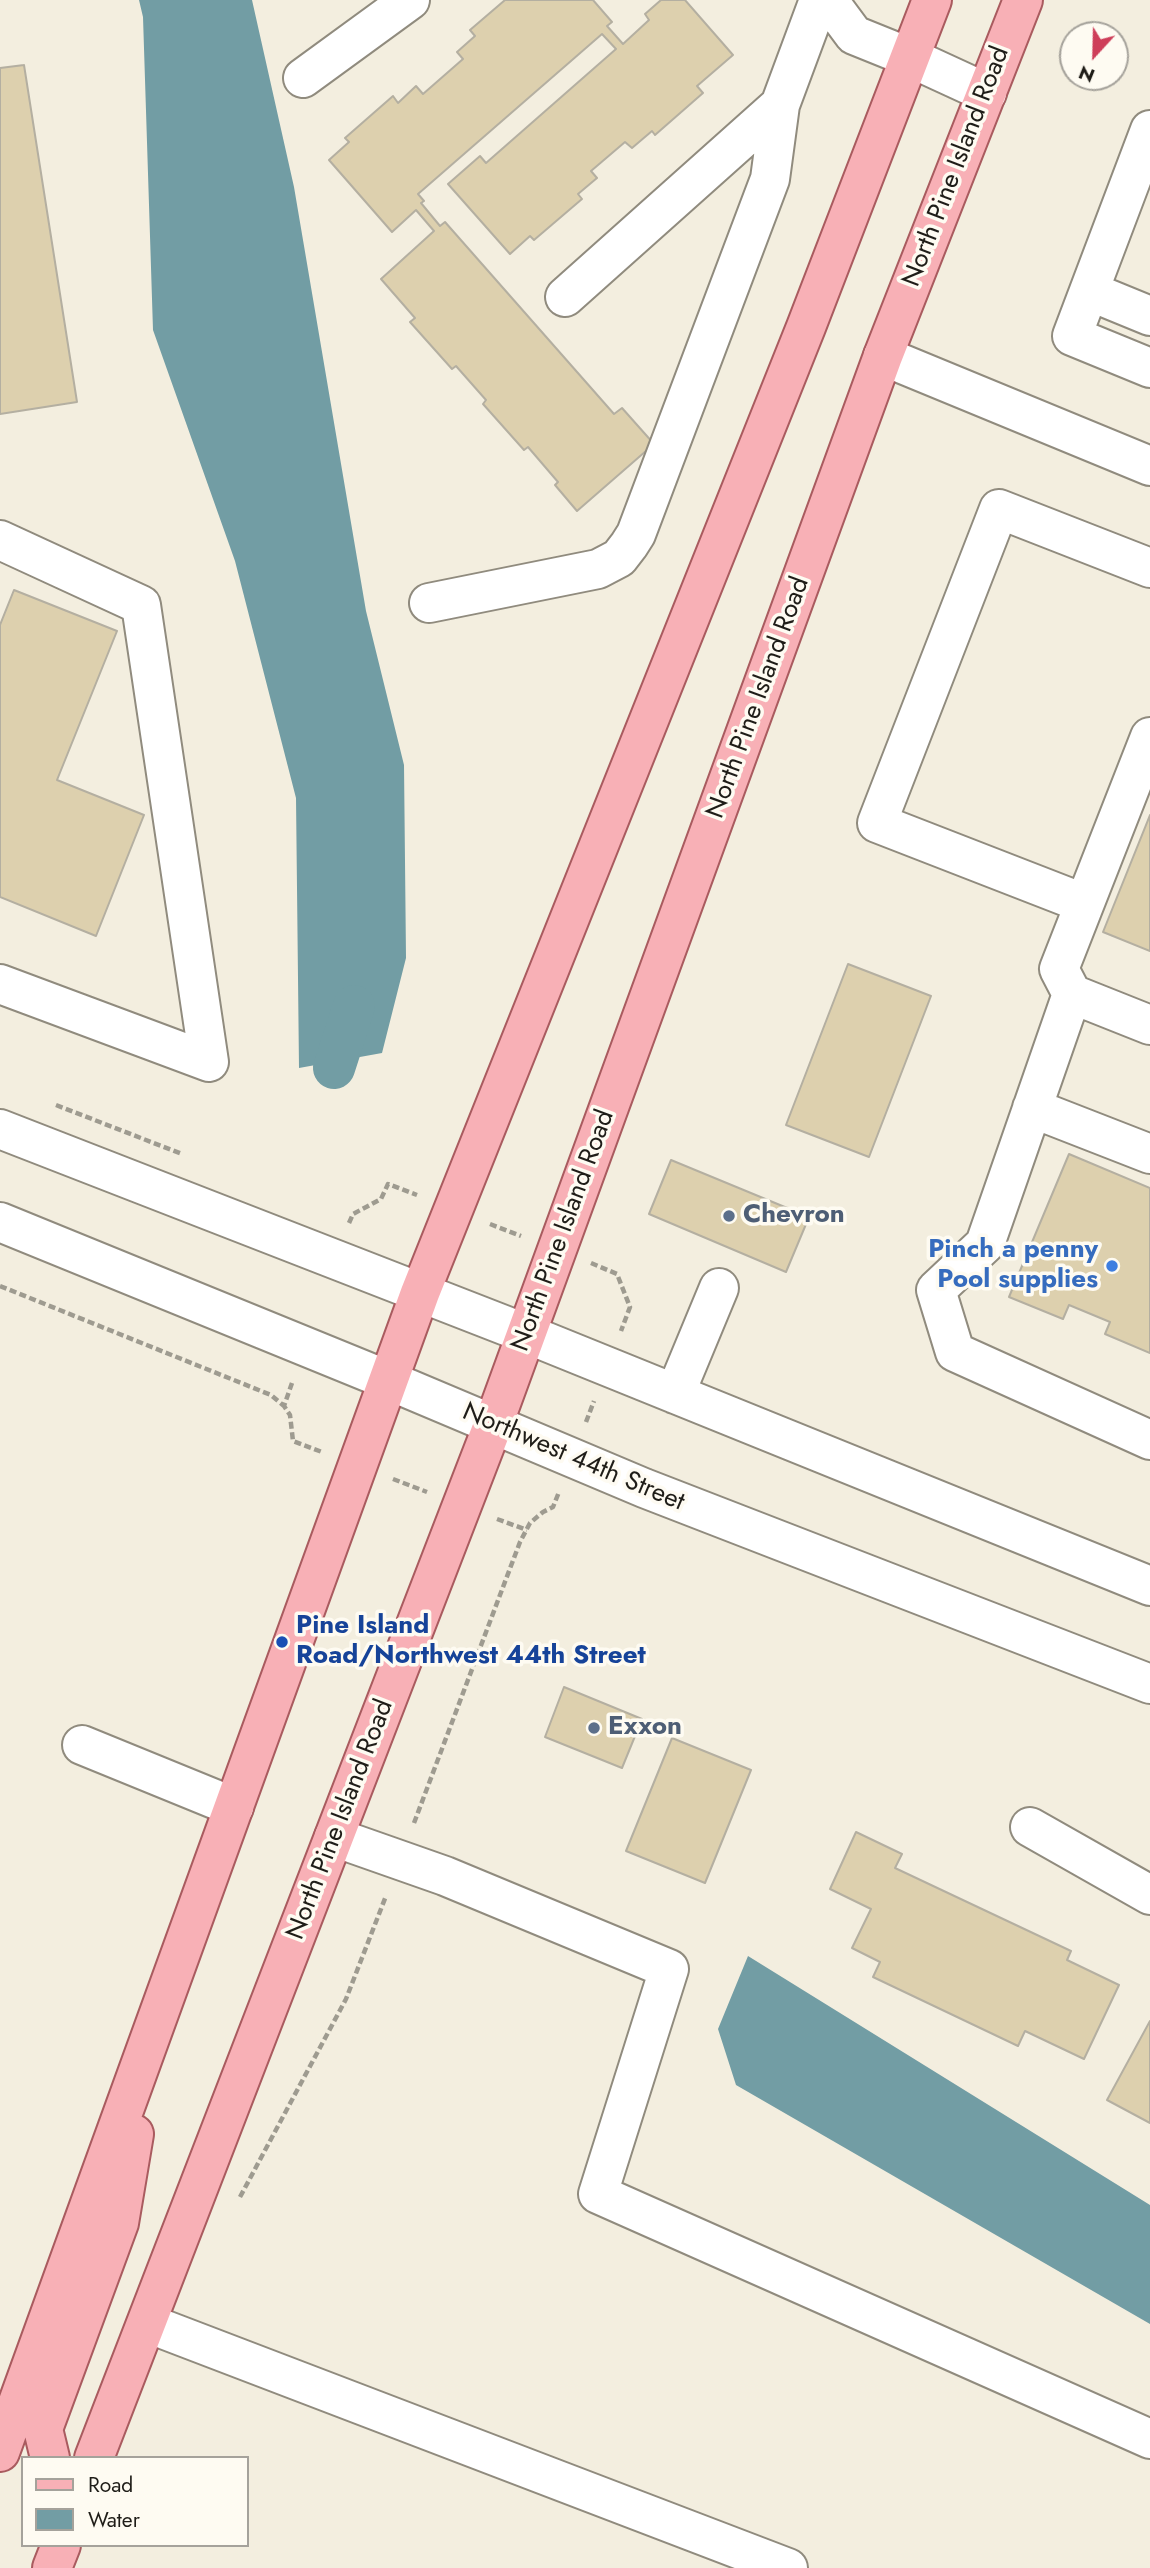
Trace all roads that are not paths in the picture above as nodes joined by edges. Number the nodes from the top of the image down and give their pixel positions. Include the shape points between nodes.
1 (410, 0) edge
2 (819, 0) edge
3 (828, 0) edge
4 (932, 0) edge
5 (1023, 0) edge
6 (911, 58) junction
7 (303, 78) dead end
8 (987, 93) junction
9 (780, 105) junction
10 (1150, 130) edge
11 (1089, 291) junction
12 (565, 297) dead end
13 (1150, 316) edge
14 (883, 356) junction
15 (1150, 368) edge
16 (1150, 466) edge
17 (0, 540) edge
18 (1150, 568) edge
19 (429, 603) dead end
20 (1150, 737) edge
21 (1083, 903) junction
22 (0, 984) edge
23 (1072, 994) junction
24 (1150, 1025) edge
25 (1032, 1108) junction
26 (0, 1129) edge
27 (1150, 1154) edge
28 (0, 1222) edge
29 (719, 1288) dead end
30 (420, 1293) junction
31 (527, 1334) junction
32 (390, 1381) junction
33 (675, 1394) junction
34 (493, 1424) junction
35 (1150, 1440) edge
36 (1150, 1586) edge
37 (1150, 1684) edge
38 (82, 1745) dead end
39 (234, 1807) junction
40 (1030, 1827) dead end
41 (334, 1837) junction
42 (1150, 1895) edge
43 (150, 2039) junction
44 (147, 2323) junction
45 (1150, 2439) edge
46 (0, 2452) edge
47 (50, 2456) edge
48 (95, 2456) edge
49 (60, 2547) edge
50 (52, 2568) edge
51 (788, 2568) edge

1 - 7 street
2 - 9 street
3 - 6 street via 854,35
4 - 6 main road
5 - 8 main road, North Pine Island Road
6 - 8 street
6 - 30 main road
8 - 14 main road, North Pine Island Road
9 - 12 street
9 - 19 street via 770,179 629,545 619,558 598,569
10 - 11 street
11 - 13 street
11 - 15 street via 1072,336
14 - 16 street
14 - 31 main road, North Pine Island Road
17 - 22 street via 141,605 209,1062
18 - 21 street via 999,509 877,823
20 - 21 street
21 - 23 street via 1059,969
23 - 24 street
23 - 25 street
25 - 27 street
25 - 35 street via 985,1244 936,1290 955,1352
26 - 30 street
28 - 32 street, Northwest 44th Street
29 - 33 street
30 - 31 street
30 - 32 main road
31 - 33 street
31 - 34 main road, North Pine Island Road
32 - 34 street, Northwest 44th Street
32 - 39 main road
33 - 36 street
34 - 37 street, Northwest 44th Street via 747,1529
34 - 41 main road, North Pine Island Road
38 - 39 street
39 - 43 main road
40 - 42 street
41 - 44 main road, North Pine Island Road
41 - 45 street via 445,1876 669,1969 598,2194
43 - 46 main road
43 - 47 main road via 119,2223 43,2429
44 - 48 main road, North Pine Island Road
44 - 51 street
49 - 50 main road

